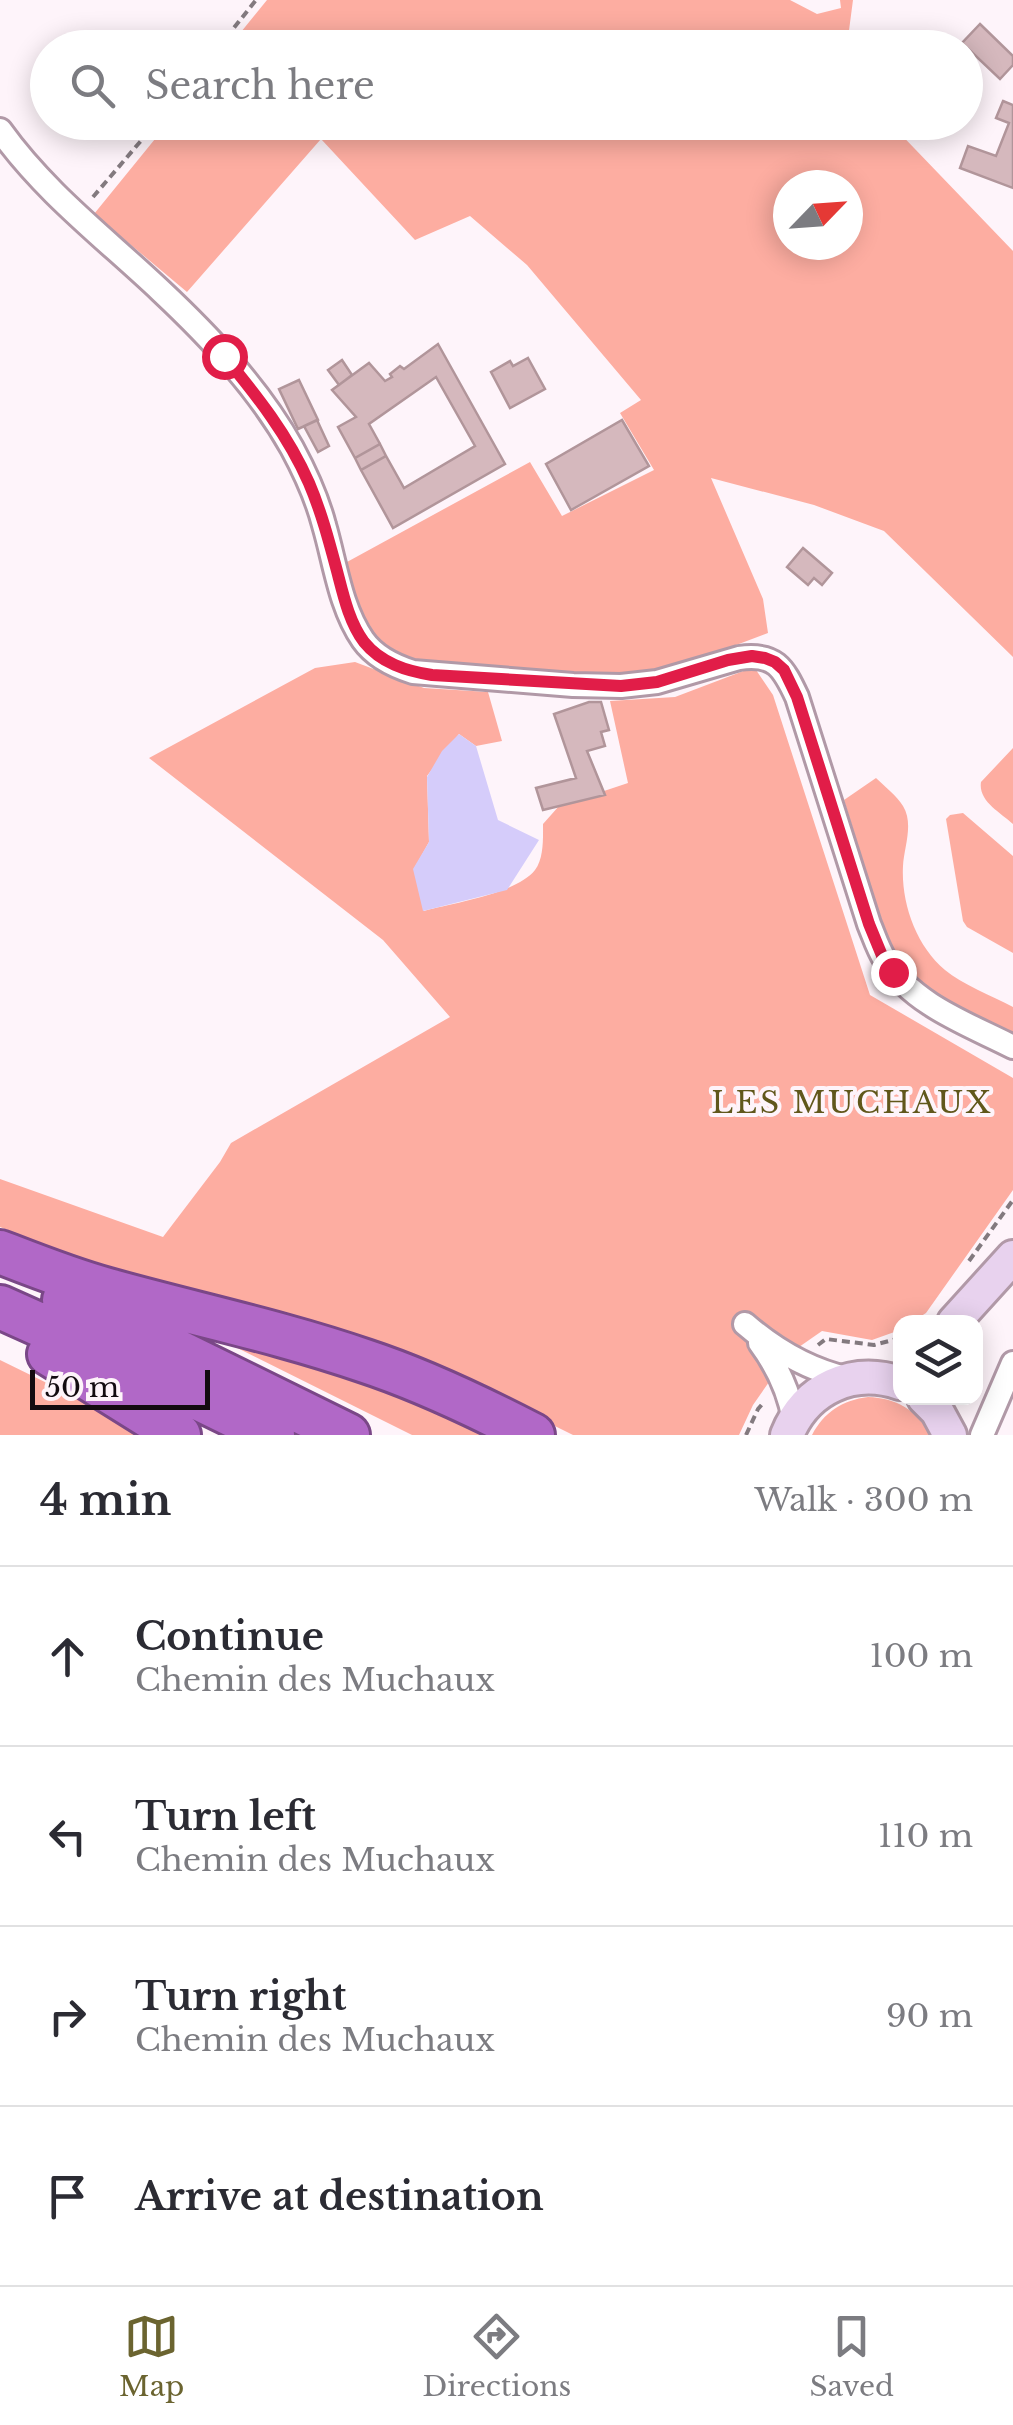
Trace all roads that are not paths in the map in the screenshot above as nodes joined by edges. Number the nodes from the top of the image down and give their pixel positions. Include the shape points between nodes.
1 (0, 130) edge
2 (1013, 1047) edge
3 (0, 1252) edge
4 (1012, 1260) edge
5 (0, 1272) edge
6 (0, 1306) edge
7 (961, 1315) edge
8 (981, 1315) edge
9 (0, 1328) edge
10 (1013, 1363) edge
11 (882, 1377) edge
12 (791, 1427) edge
13 (179, 1435) edge
14 (273, 1435) edge
15 (348, 1435) edge
16 (533, 1435) edge
17 (982, 1435) edge

1 - 2 street via 32,171 185,314 267,409 310,484 364,641 413,672 602,686 657,682 739,658 775,662 797,697 883,958 932,1006
3 - 16 highway via 107,1290 369,1362
4 - 7 main road
4 - 8 main road
5 - 15 highway
6 - 14 highway
9 - 13 highway
10 - 17 street
11 - 12 main road via 838,1382 808,1401
11 - 12 street via 816,1370 745,1324 788,1394

